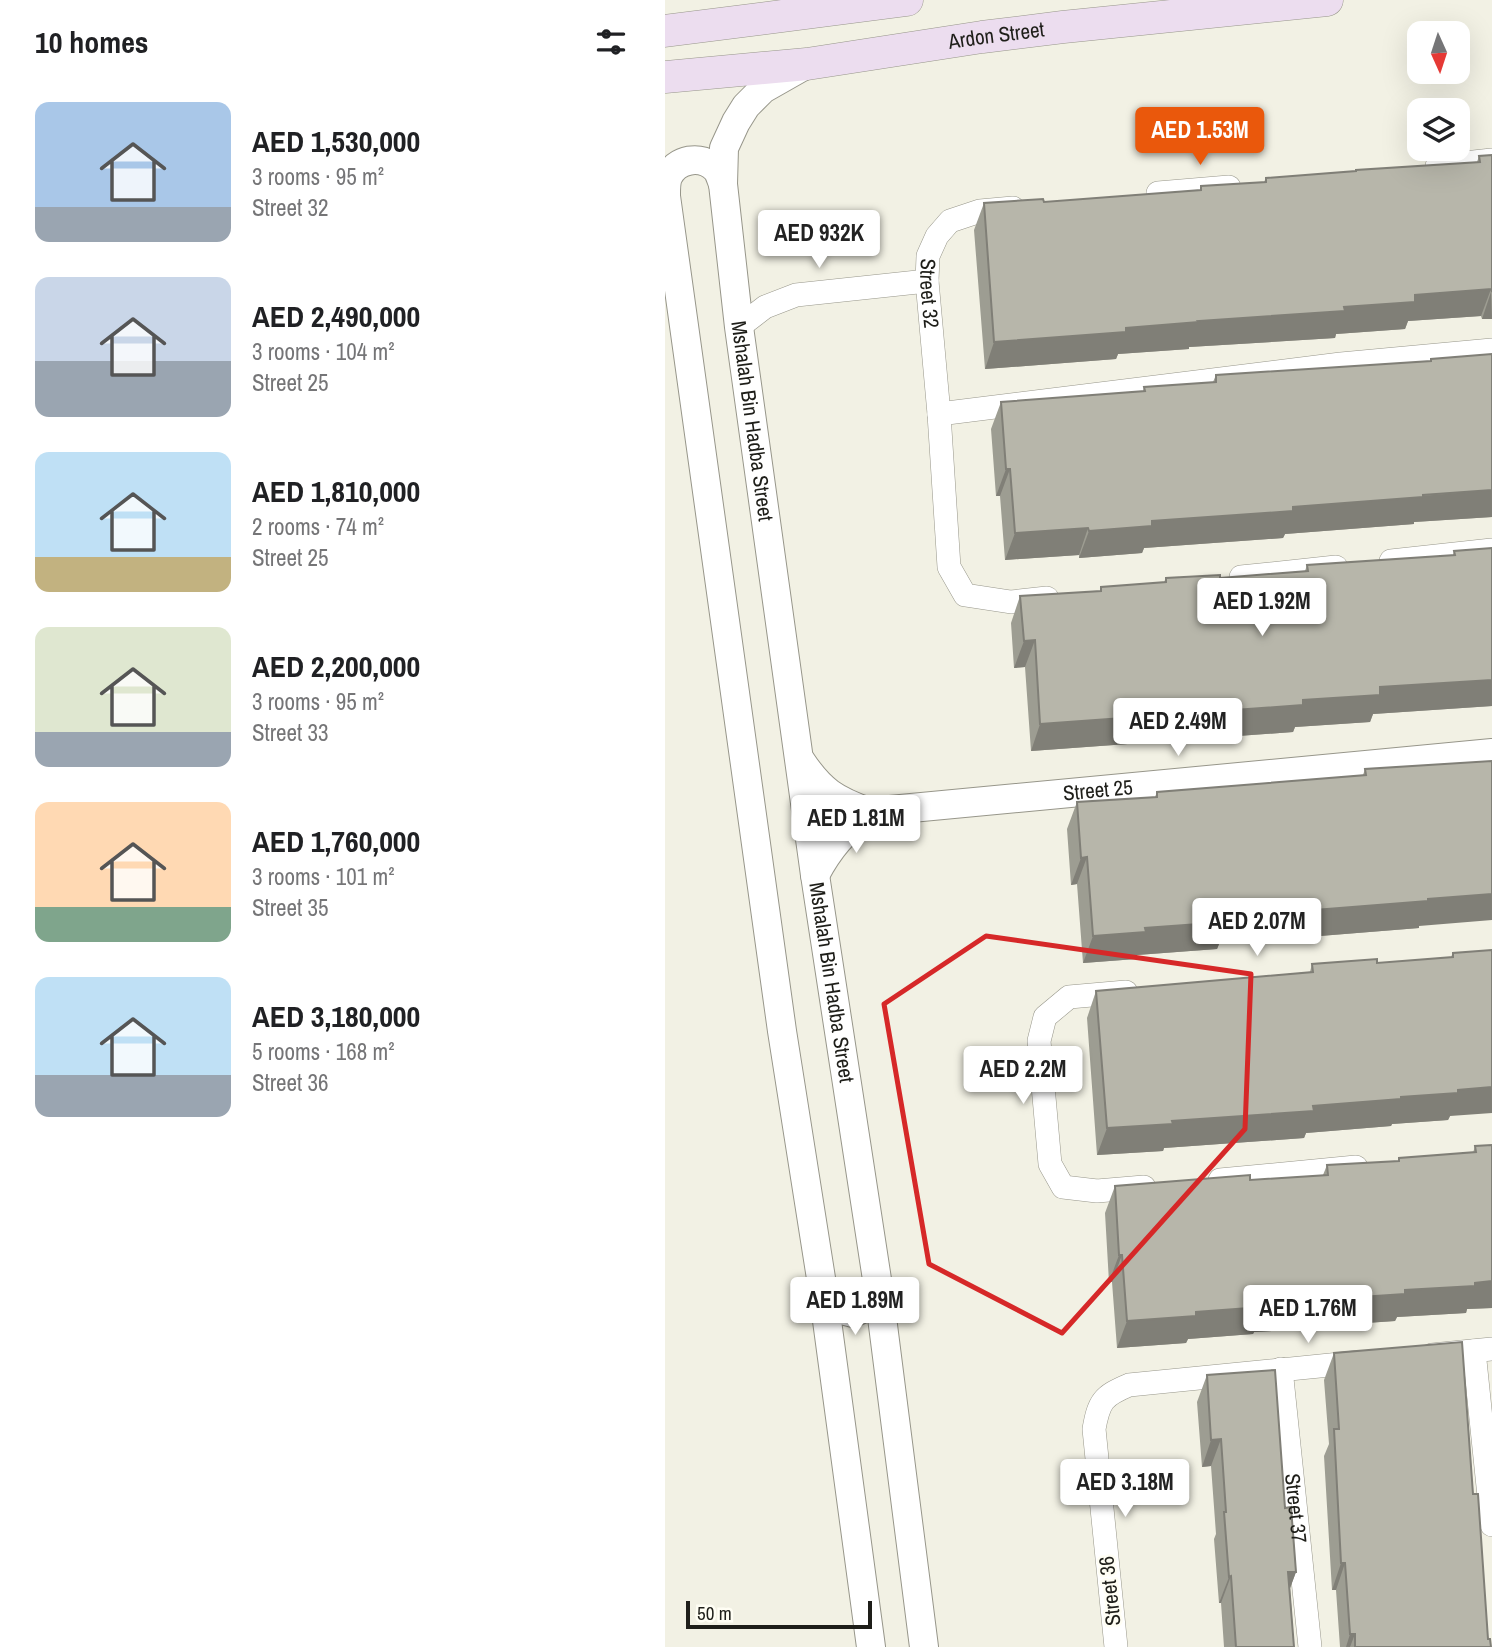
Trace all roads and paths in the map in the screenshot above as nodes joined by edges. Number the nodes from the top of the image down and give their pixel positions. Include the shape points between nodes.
1 (907, 0) edge
2 (1327, 0) edge
3 (665, 31) edge
4 (807, 64) junction
5 (665, 77) edge
6 (1492, 160) edge
7 (1410, 169) edge
8 (723, 184) junction
9 (1247, 185) edge
10 (666, 192) edge
11 (1138, 195) edge
12 (1031, 206) edge
13 (927, 281) junction
14 (739, 327) junction
15 (1492, 350) edge
16 (939, 414) junction
17 (1492, 550) edge
18 (1217, 580) edge
19 (1066, 596) edge
20 (1492, 753) edge
21 (801, 761) junction
22 (869, 812) junction
23 (815, 875) junction
24 (1151, 990) edge
25 (1383, 1164) edge
26 (1192, 1182) edge
27 (1165, 1185) edge
28 (878, 1286) junction
29 (823, 1291) junction
30 (1483, 1350) edge
31 (1405, 1357) edge
32 (1378, 1360) edge
33 (1282, 1369) junction
34 (1492, 1525) edge
35 (871, 1647) edge
36 (925, 1647) edge
37 (1116, 1647) edge
38 (1310, 1647) edge

1 - 3 main road
2 - 4 main road, Ardon Street via 1063,27
4 - 5 main road, Ardon Street
4 - 8 street, Mshalah Bin Hadba Street via 763,89 746,106 724,148
6 - 7 street
8 - 10 street via 717,170 705,161 689,160 675,166
8 - 14 street, Mshalah Bin Hadba Street
9 - 11 street
10 - 29 street via 782,1031
12 - 13 street, Street 32 via 980,211 950,221 928,256
13 - 14 street via 796,295 765,307
13 - 16 street, Street 32
14 - 21 street, Mshalah Bin Hadba Street
15 - 16 street via 1328,365
16 - 19 street, Street 32 via 949,567 965,595 1010,602
17 - 18 street
20 - 22 street, Street 25
21 - 22 street, Street 25 via 829,794
21 - 23 street, Mshalah Bin Hadba Street
22 - 23 street via 837,839
23 - 28 street, Mshalah Bin Hadba Street
24 - 27 street via 1069,998 1045,1017 1039,1041 1050,1164 1063,1187 1097,1191
25 - 26 street
28 - 29 street via 871,1305 853,1313 834,1308
28 - 36 street, Mshalah Bin Hadba Street
29 - 35 street
30 - 31 street
30 - 34 street
32 - 33 street
33 - 37 street, Street 36 via 1129,1385 1108,1394 1097,1410 1094,1429
33 - 38 street, Street 37

